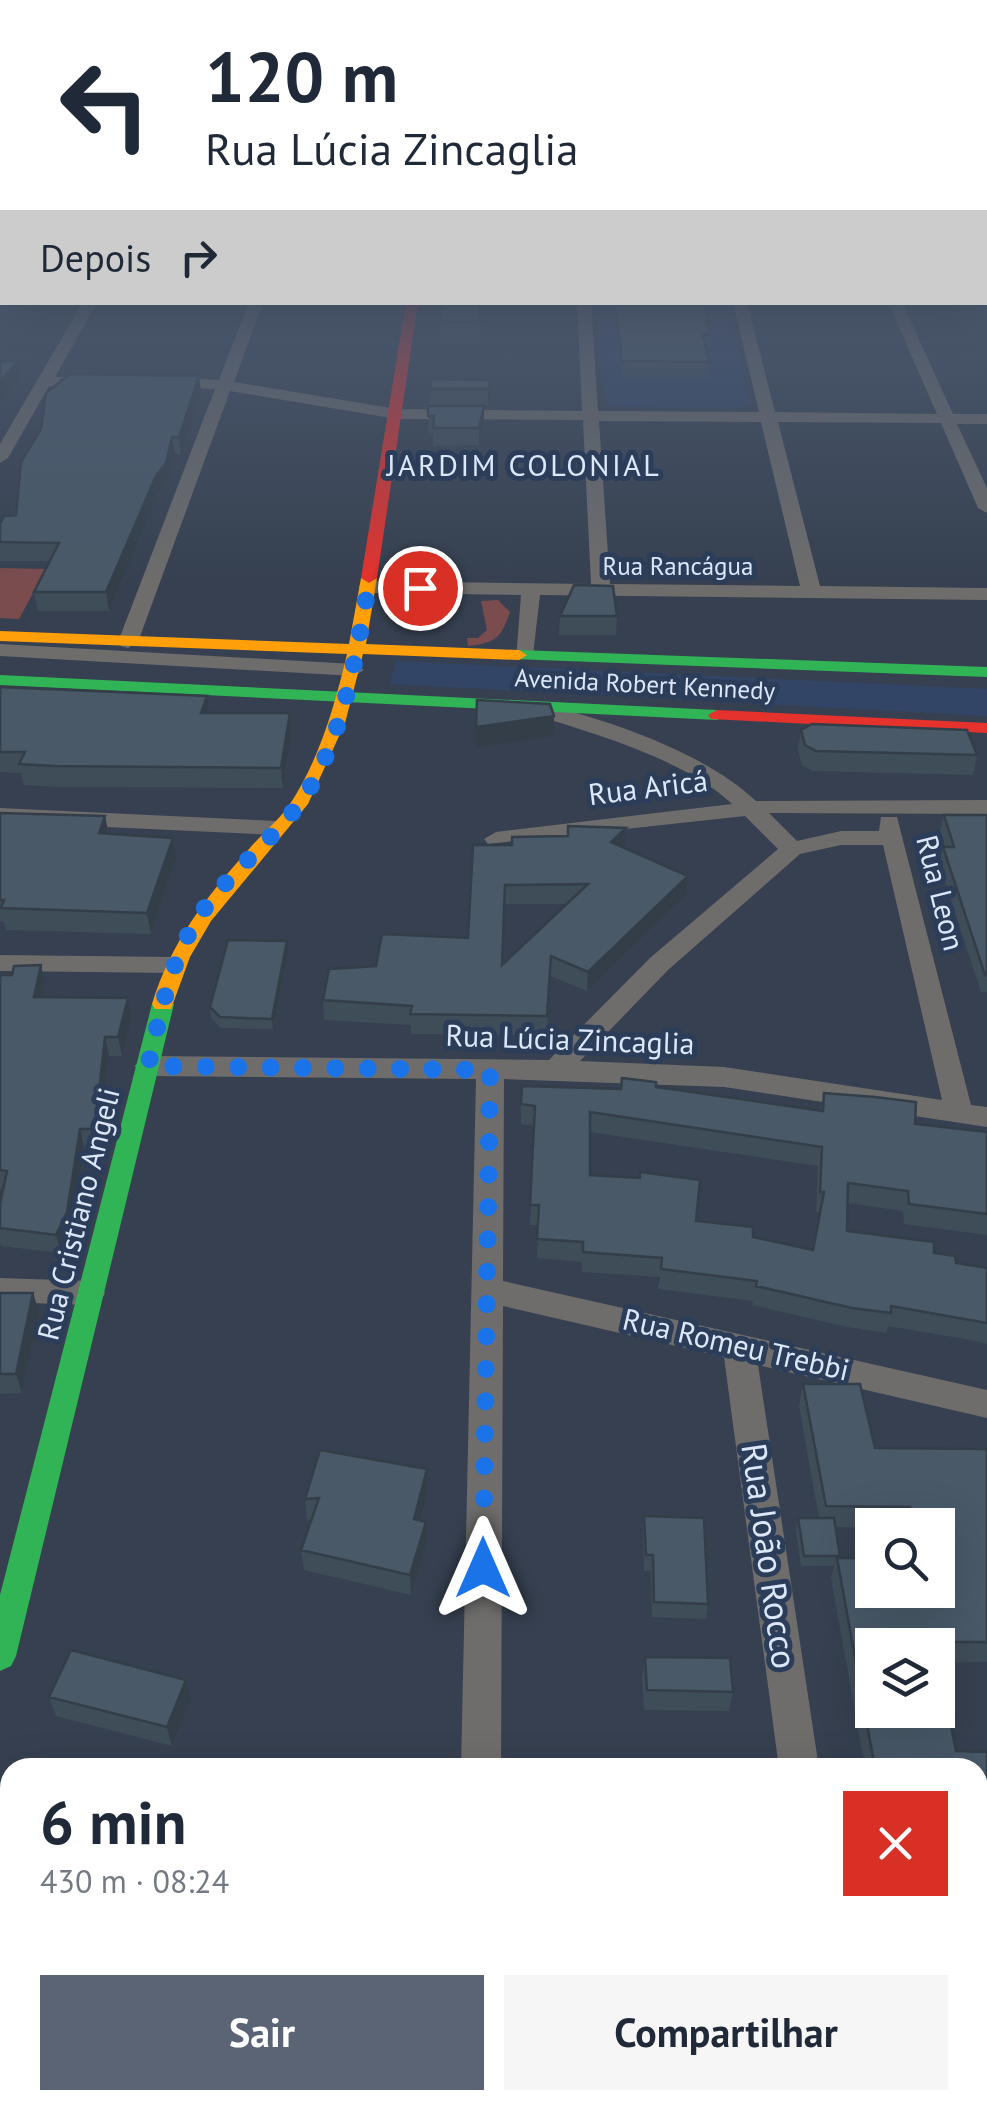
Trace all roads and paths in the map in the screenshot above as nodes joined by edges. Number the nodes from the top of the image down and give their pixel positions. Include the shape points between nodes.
1 (41, 385) edge
2 (224, 385) edge
3 (227, 385) edge
4 (401, 385) edge
5 (591, 385) edge
6 (759, 385) edge
7 (931, 385) edge
8 (397, 414) junction
9 (594, 416) junction
10 (767, 418) junction
11 (946, 419) junction
12 (987, 419) edge
13 (0, 458) edge
14 (987, 508) edge
15 (368, 588) junction
16 (530, 590) junction
17 (811, 590) junction
18 (601, 592) junction
19 (987, 594) edge
20 (0, 636) edge
21 (128, 642) junction
22 (0, 650) edge
23 (523, 655) junction
24 (356, 660) junction
25 (987, 672) edge
26 (0, 680) edge
27 (345, 696) junction
28 (526, 705) junction
29 (987, 728) edge
30 (885, 806) junction
31 (749, 808) junction
32 (987, 808) edge
33 (0, 816) edge
34 (277, 828) junction
35 (893, 838) junction
36 (496, 840) edge
37 (792, 849) junction
38 (0, 963) edge
39 (174, 965) junction
40 (148, 1066) junction
41 (490, 1070) junction
42 (556, 1070) junction
43 (973, 1114) edge
44 (485, 1289) junction
45 (0, 1290) edge
46 (89, 1293) junction
47 (739, 1344) junction
48 (987, 1404) edge
49 (0, 1656) edge
50 (481, 1758) edge
51 (798, 1758) edge

1 - 13 street
2 - 21 street
3 - 8 street
4 - 8 street, Rua Cristiano Angeli
5 - 9 street
6 - 10 street
7 - 11 street
8 - 9 street
8 - 15 street, Rua Cristiano Angeli
9 - 10 street
9 - 18 street
10 - 11 street
10 - 17 street
11 - 12 street
11 - 14 street
15 - 16 street, Rua Rancágua
15 - 24 street, Rua Cristiano Angeli
16 - 18 street, Rua Rancágua
16 - 23 street
17 - 18 street, Rua Rancágua
17 - 19 street, Rua Rancágua
20 - 21 street, Avenida Robert Kennedy
21 - 24 street, Avenida Robert Kennedy
22 - 24 street, Avenida Robert Kennedy
23 - 24 street, Avenida Robert Kennedy
23 - 25 street, Avenida Robert Kennedy
24 - 27 street, Rua Cristiano Angeli
26 - 27 street, Avenida Robert Kennedy
27 - 28 street, Avenida Robert Kennedy
27 - 34 street, Rua Cristiano Angeli via 317,776
28 - 29 street, Avenida Robert Kennedy
28 - 31 street via 668,755 726,785
30 - 31 street, Rua Aricá
30 - 32 street, Rua Aricá
30 - 35 street, Rua Leon
31 - 36 street, Rua Aricá
31 - 37 street, Rua Aricá
33 - 34 street
34 - 39 street, Rua Cristiano Angeli via 196,920
35 - 37 street via 841,838
35 - 43 street, Rua Leon
37 - 42 street via 659,964
38 - 39 street
39 - 40 street, Rua Cristiano Angeli
40 - 41 street, Rua Lúcia Zincaglia
40 - 46 street, Rua Cristiano Angeli
41 - 42 street, Rua Lúcia Zincaglia
41 - 44 street
42 - 43 street, Rua Lúcia Zincaglia via 724,1077
44 - 47 street, Rua Romeu Trebbi
44 - 50 street
45 - 46 street
46 - 49 street, Rua Cristiano Angeli
47 - 48 street, Rua Romeu Trebbi
47 - 51 street, Rua João Rocco

